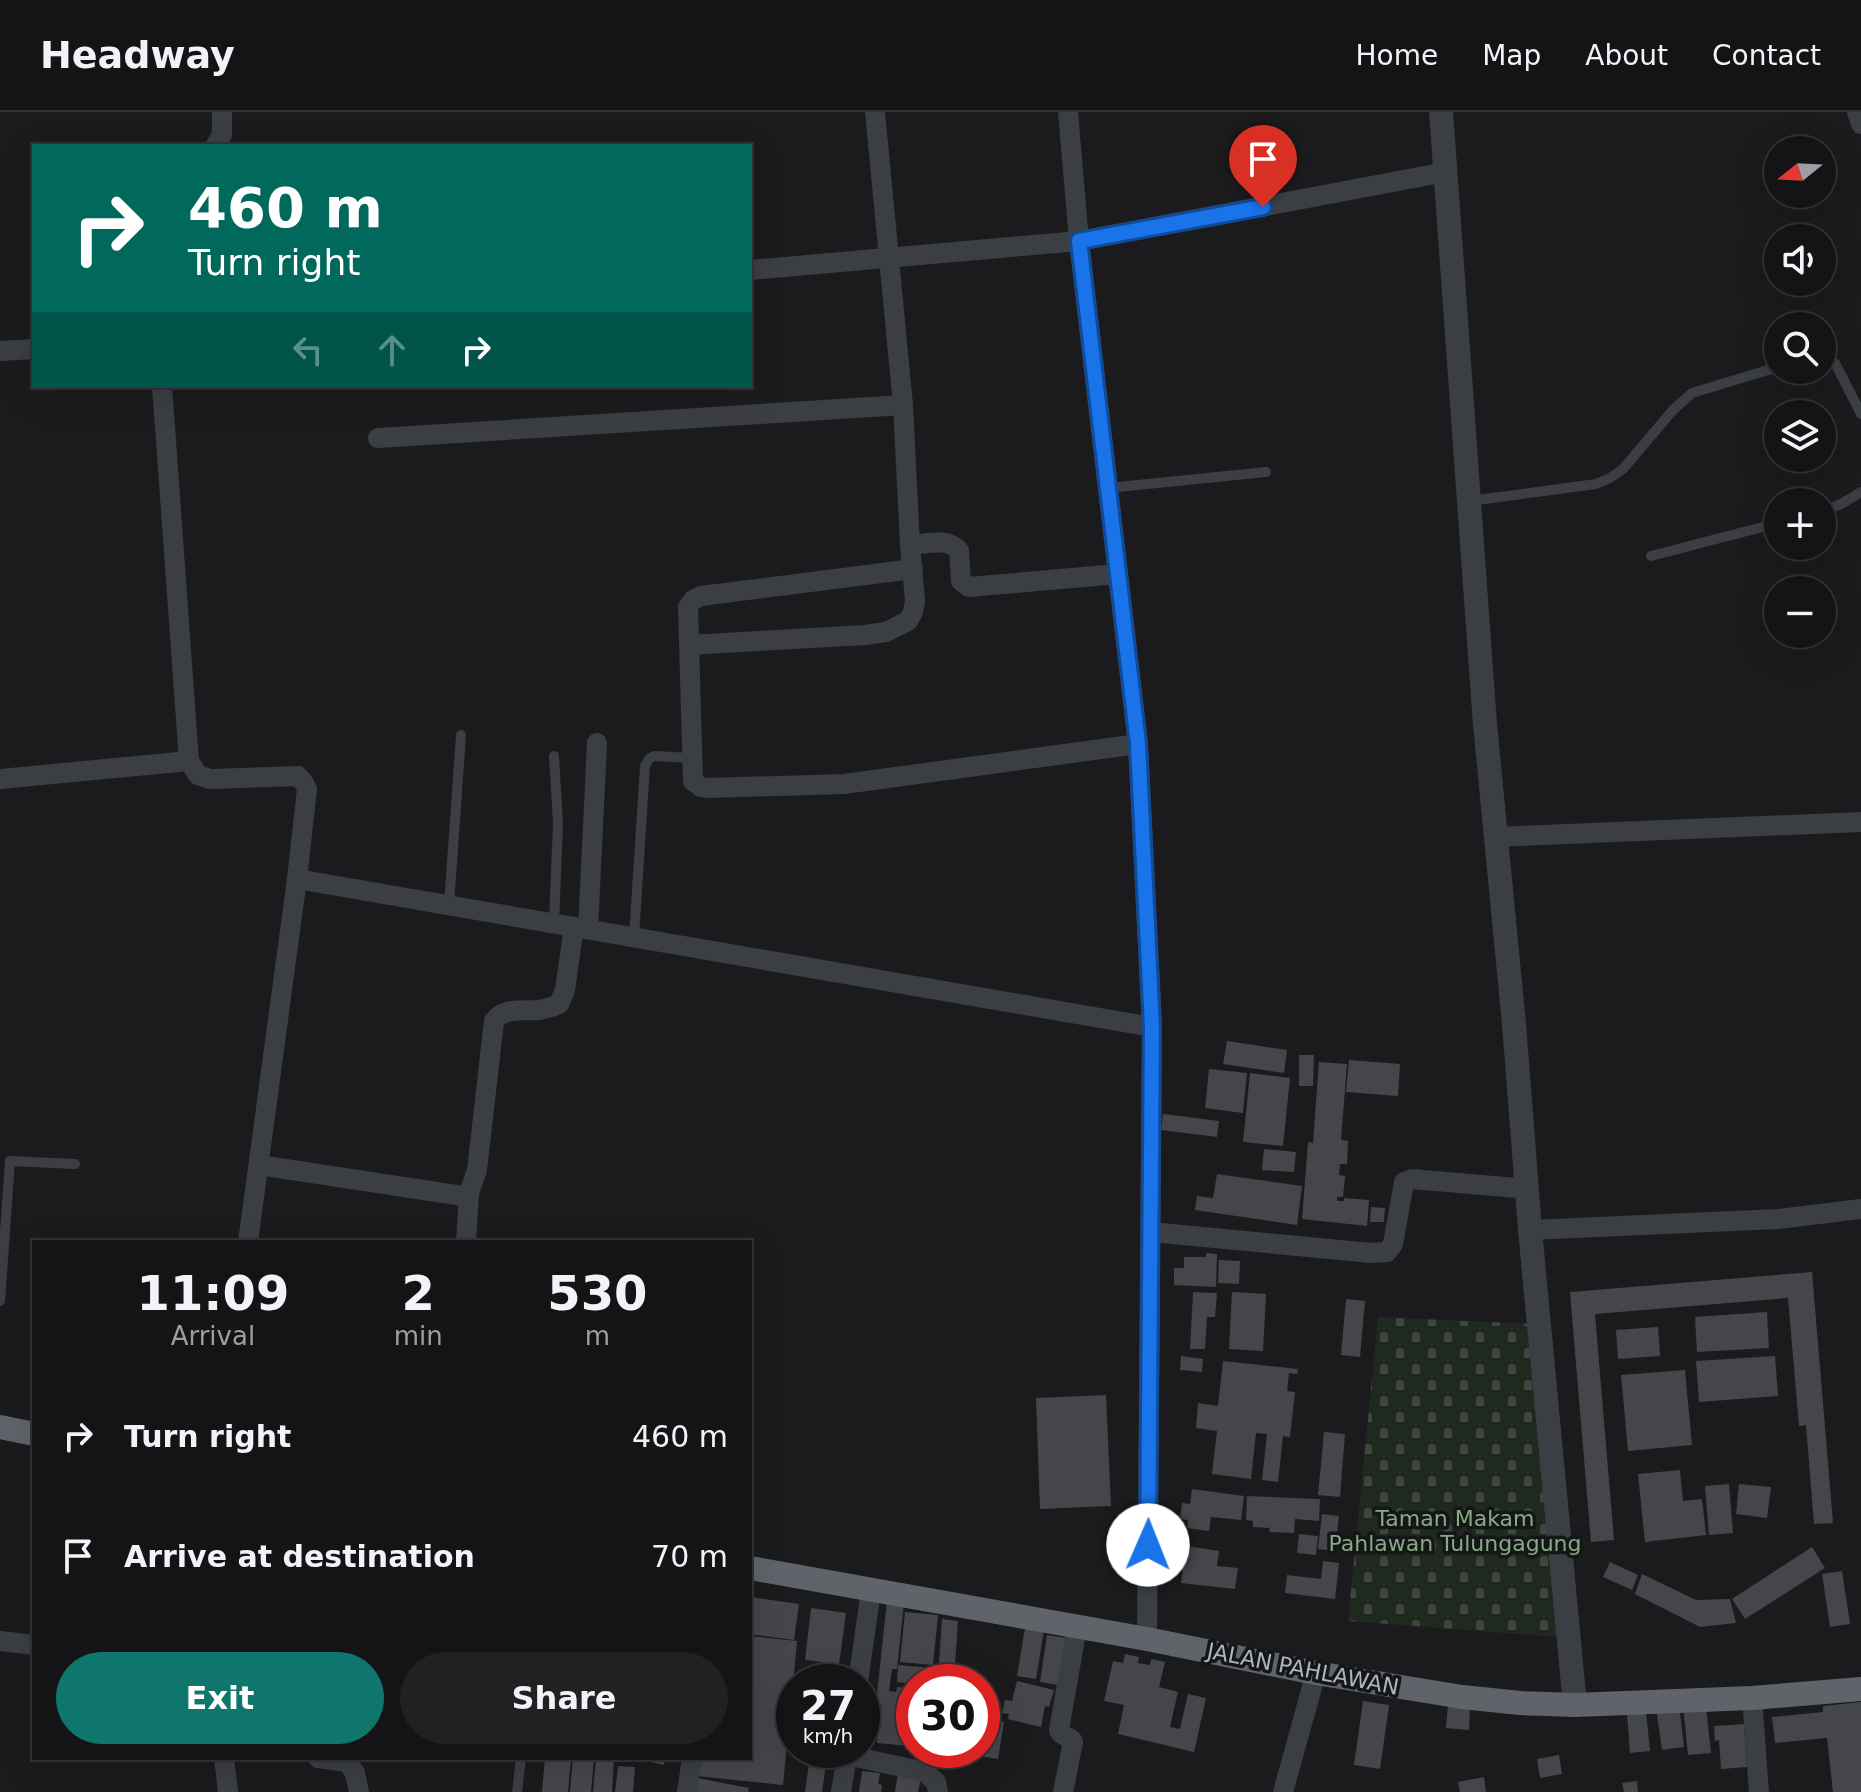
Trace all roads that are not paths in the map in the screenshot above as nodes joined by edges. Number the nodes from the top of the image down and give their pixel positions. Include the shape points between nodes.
1 (222, 112) edge
2 (875, 112) edge
3 (1068, 112) edge
4 (1441, 112) edge
5 (1857, 112) edge
6 (1861, 124) edge
7 (216, 144) edge
8 (1446, 172) junction
9 (1079, 241) junction
10 (888, 258) junction
11 (752, 270) edge
12 (32, 349) edge
13 (0, 351) edge
14 (1836, 365) edge
15 (1764, 371) edge
16 (162, 388) edge
17 (903, 405) junction
18 (1861, 414) edge
19 (378, 438) dead end
20 (1266, 472) dead end
21 (1108, 488) junction
22 (1861, 492) edge
23 (1470, 501) junction
24 (1836, 506) edge
25 (1764, 527) edge
26 (910, 545) junction
27 (1651, 556) dead end
28 (913, 569) junction
29 (1118, 574) junction
30 (689, 645) junction
31 (461, 735) dead end
32 (597, 743) dead end
33 (1138, 744) junction
34 (554, 756) dead end
35 (691, 758) junction
36 (189, 761) junction
37 (0, 779) edge
38 (1861, 822) edge
39 (1496, 837) junction
40 (297, 879) junction
41 (449, 905) junction
42 (572, 927) junction
43 (634, 937) junction
44 (1152, 1027) junction
45 (5, 1160) edge
46 (75, 1164) dead end
47 (259, 1165) junction
48 (1528, 1189) junction
49 (469, 1193) junction
50 (1861, 1209) edge
51 (1530, 1230) junction
52 (1151, 1232) junction
53 (248, 1240) edge
54 (466, 1240) edge
55 (0, 1301) edge
56 (0, 1427) edge
57 (32, 1434) edge
58 (752, 1568) edge
59 (871, 1590) junction
60 (1077, 1627) junction
61 (1147, 1639) junction
62 (0, 1641) edge
63 (32, 1645) edge
64 (861, 1664) edge
65 (1316, 1673) junction
66 (1861, 1689) edge
67 (1752, 1698) junction
68 (1575, 1705) junction
69 (224, 1760) edge
70 (332, 1760) edge
71 (521, 1760) edge
72 (692, 1760) edge
73 (880, 1761) edge
74 (845, 1768) edge
75 (228, 1792) edge
76 (359, 1792) edge
77 (517, 1792) edge
78 (687, 1792) edge
79 (841, 1792) edge
80 (938, 1792) edge
81 (1063, 1792) edge
82 (1283, 1792) edge
83 (1759, 1792) edge

1 - 7 street via 222,135
2 - 10 street
3 - 9 street
4 - 8 street
5 - 6 street
8 - 9 street
8 - 23 street
9 - 10 street
9 - 21 street
10 - 11 street
10 - 17 street
12 - 13 street
14 - 18 lane
15 - 23 lane via 1692,393 1610,478
16 - 36 street
17 - 19 street
17 - 26 street
20 - 21 lane
21 - 29 street
22 - 24 lane
23 - 39 street
25 - 27 lane
26 - 28 street
26 - 29 street via 957,547 961,581 969,587
28 - 30 street via 701,596 688,607
28 - 30 street via 913,612 908,621 886,632
29 - 33 street
30 - 35 street
31 - 41 lane
32 - 42 street
33 - 35 street via 814,785 701,787 693,781
33 - 44 street
34 - 42 lane
35 - 43 lane via 654,756 645,766
36 - 37 street
36 - 40 street via 198,775 210,779 302,779 307,794
38 - 39 street
39 - 48 street
40 - 41 street
40 - 47 street
41 - 42 street
42 - 43 street
42 - 49 street via 559,1004 517,1010 494,1021 477,1170
43 - 44 street
44 - 52 street
45 - 46 lane
45 - 55 lane
47 - 49 street
47 - 53 street
48 - 51 street
48 - 52 street via 1404,1182 1387,1252
49 - 54 street
50 - 51 street via 1778,1219
51 - 68 street
52 - 61 street
56 - 57 highway
58 - 59 highway, JALAN PAHLAWAN
59 - 60 highway, JALAN PAHLAWAN
59 - 64 street
60 - 61 highway, JALAN PAHLAWAN
60 - 81 street via 1059,1730 1073,1742
61 - 65 highway, JALAN PAHLAWAN
62 - 63 street
65 - 68 highway, JALAN PAHLAWAN via 1462,1697
65 - 82 street
66 - 67 highway, JALAN PAHLAWAN
67 - 68 highway, JALAN PAHLAWAN
67 - 83 street
69 - 75 street
70 - 76 street via 347,1762
71 - 77 lane
72 - 78 street
73 - 80 street via 925,1772
74 - 79 street

